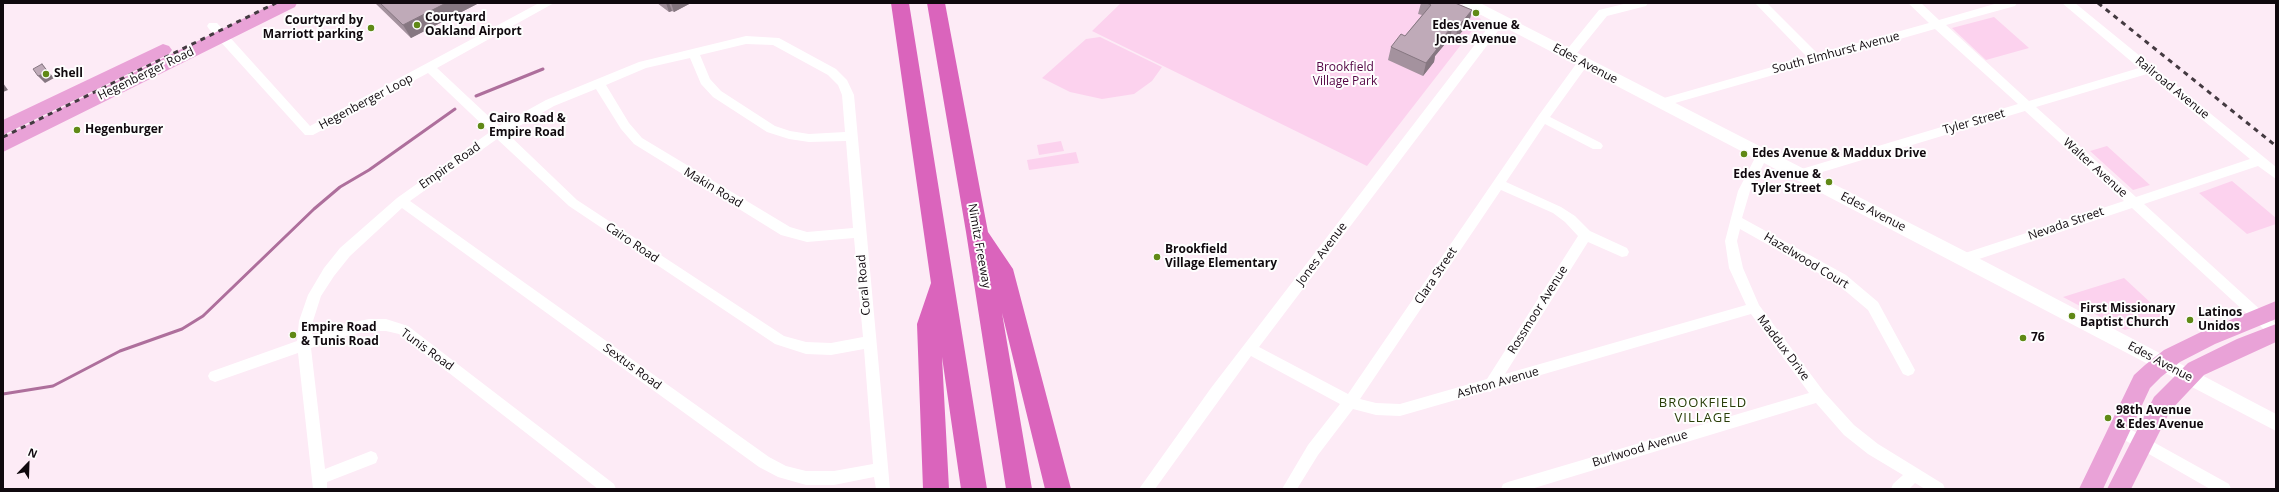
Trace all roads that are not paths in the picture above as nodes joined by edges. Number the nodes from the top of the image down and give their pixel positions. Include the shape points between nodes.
1 (260, 3) edge
2 (289, 3) edge
3 (548, 3) edge
4 (900, 3) edge
5 (936, 3) edge
6 (1469, 3) edge
7 (1642, 3) edge
8 (1762, 3) edge
9 (1914, 3) edge
10 (2011, 3) edge
11 (2068, 3) edge
12 (1500, 20) junction
13 (1938, 24) junction
14 (217, 32) junction
15 (693, 52) junction
16 (1569, 55) junction
17 (1814, 58) junction
18 (1583, 63) junction
19 (430, 68) junction
20 (2149, 69) junction
21 (598, 82) junction
22 (843, 82) joint
23 (1661, 103) junction
24 (2028, 106) junction
25 (1543, 118) junction
26 (3, 128) edge
27 (497, 134) junction
28 (851, 136) junction
29 (3, 145) edge
30 (1597, 146) dead end
31 (1762, 155) junction
32 (2259, 161) junction
33 (1799, 174) junction
34 (2276, 174) edge
35 (1498, 184) junction
36 (401, 201) junction
37 (2131, 201) junction
38 (1735, 220) junction
39 (977, 232) junction
40 (859, 233) junction
41 (1585, 235) junction
42 (1622, 252) dead end
43 (1964, 259) junction
44 (942, 283) junction
45 (1754, 308) junction
46 (2268, 314) edge
47 (2276, 332) edge
48 (869, 342) junction
49 (304, 344) junction
50 (1250, 349) junction
51 (2162, 363) junction
52 (1908, 370) dead end
53 (215, 376) dead end
54 (2189, 377) junction
55 (1490, 386) junction
56 (1819, 396) junction
57 (1350, 402) junction
58 (2276, 423) edge
59 (2118, 429) junction
60 (2141, 443) junction
61 (371, 458) dead end
62 (881, 469) junction
63 (1914, 475) junction
64 (319, 483) edge
65 (609, 489) edge
66 (883, 489) edge
67 (936, 489) edge
68 (974, 489) edge
69 (1019, 489) edge
70 (1058, 489) edge
71 (1146, 489) edge
72 (1289, 489) edge
73 (1508, 489) edge
74 (1898, 489) edge
75 (1938, 489) edge
76 (2091, 489) edge
77 (2119, 489) edge
78 (2224, 489) edge

1 - 14 main road, Hegenberger Road
2 - 14 main road, Hegenberger Road
3 - 19 street, Hegenberger Loop
4 - 44 highway
5 - 39 highway, Nimitz Freeway
6 - 12 street, Edes Avenue
7 - 16 street via 1603,13
8 - 17 street
9 - 13 street, Walter Avenue
10 - 13 street, South Elmhurst Avenue
11 - 20 street, Railroad Avenue
12 - 16 street, Edes Avenue
12 - 50 street, Jones Avenue
13 - 17 street, South Elmhurst Avenue
13 - 24 street, Walter Avenue
14 - 19 street, Hegenberger Loop via 309,132
14 - 26 main road, Hegenberger Road
14 - 29 main road, Hegenberger Road
15 - 21 street, Empire Road via 642,64
15 - 22 street, Empire Road via 746,40 775,41 832,72
15 - 28 street via 706,80 717,94 771,128 789,135 809,138
16 - 18 street, Edes Avenue
17 - 23 street, South Elmhurst Avenue
18 - 23 street, Edes Avenue
18 - 25 street, Clara Street
19 - 27 street, Cairo Road
20 - 24 street, Tyler Street
20 - 32 street, Railroad Avenue
21 - 27 street, Empire Road via 550,103
21 - 40 street, Makin Road via 625,126 638,141 786,231 807,237
22 - 28 street, Coral Road via 848,95
23 - 31 street, Edes Avenue
24 - 33 street, Tyler Street
24 - 37 street, Walter Avenue
25 - 30 street
25 - 35 street, Clara Street
27 - 36 street, Empire Road
27 - 48 street, Cairo Road via 573,203 780,340 806,348 831,349
28 - 40 street, Coral Road
31 - 33 street, Edes Avenue
31 - 38 street, Maddux Drive via 1744,191
32 - 34 street, Railroad Avenue
32 - 37 street, Nevada Street
33 - 43 street, Edes Avenue
35 - 41 street via 1557,210
35 - 57 street, Clara Street
36 - 49 street, Empire Road via 345,252 329,272 315,295 306,321
36 - 62 street, Sextus Road via 764,462 783,472 806,478 834,478
37 - 43 street, Nevada Street
37 - 46 street, Walter Avenue
38 - 45 street, Maddux Drive via 1731,241 1736,268
38 - 52 street, Hazelwood Court via 1841,279 1873,306
39 - 69 highway, Nimitz Freeway
39 - 70 highway via 1002,269
40 - 48 street, Coral Road
41 - 42 street
41 - 55 street, Rossmoor Avenue
43 - 51 street, Edes Avenue
44 - 67 highway via 929,324
44 - 68 highway
45 - 55 street, Ashton Avenue
45 - 56 street, Maddux Drive
46 - 47 street, Walter Avenue
46 - 51 main road via 2202,341
47 - 54 main road via 2198,367
48 - 62 street, Coral Road
49 - 53 street, Tunis Road
49 - 64 street, Empire Road
49 - 65 street, Tunis Road via 369,325 386,325 403,330
50 - 57 street, Ashton Avenue
50 - 71 street, Jones Avenue
51 - 54 street, Edes Avenue
51 - 59 main road via 2142,382
54 - 58 street, Edes Avenue
54 - 60 main road via 2162,404
55 - 57 street, Ashton Avenue via 1400,410 1376,409
56 - 63 street, Maddux Drive via 1849,430
56 - 73 street, Burlwood Avenue
57 - 72 street, Clara Street via 1313,450
59 - 60 street
59 - 76 main road
60 - 77 main road
60 - 78 street
61 - 64 street
62 - 66 street, Coral Road
63 - 74 street
63 - 75 street, Maddux Drive

